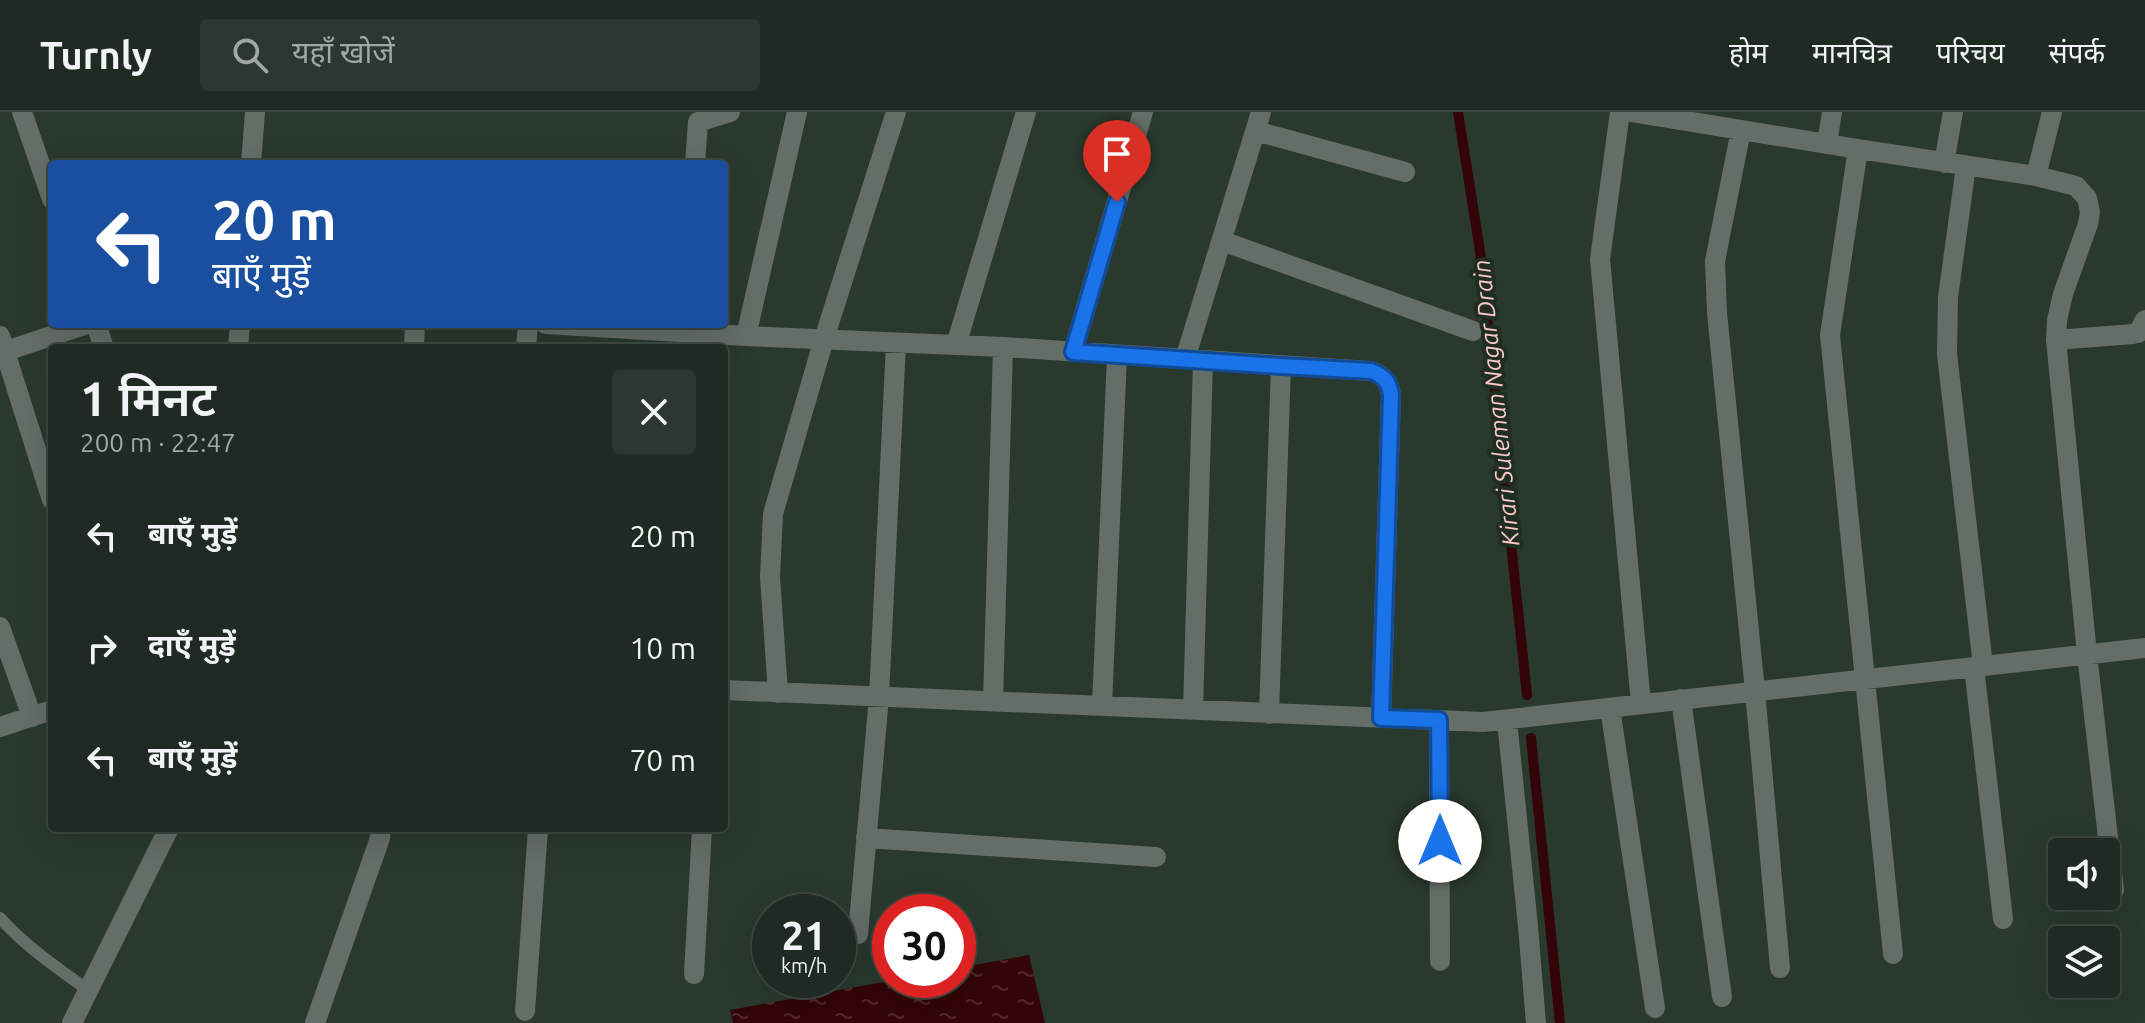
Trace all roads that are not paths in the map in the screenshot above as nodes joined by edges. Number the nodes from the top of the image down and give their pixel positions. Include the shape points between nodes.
1 (22, 112) edge
2 (255, 112) edge
3 (730, 112) edge
4 (797, 112) edge
5 (896, 112) edge
6 (1026, 112) edge
7 (1143, 112) edge
8 (1620, 112) edge
9 (1631, 112) edge
10 (1832, 112) edge
11 (1953, 112) edge
12 (2052, 112) edge
13 (1715, 119) edge
14 (1258, 122) edge
15 (1741, 130) junction
16 (1827, 144) junction
17 (1858, 149) junction
18 (251, 160) edge
19 (695, 160) edge
20 (1944, 163) junction
21 (1966, 166) junction
22 (1405, 172) dead end
23 (2036, 176) junction
24 (48, 187) edge
25 (1222, 241) junction
26 (2145, 320) edge
27 (72, 328) edge
28 (568, 328) edge
29 (682, 328) edge
30 (1473, 331) dead end
31 (746, 336) junction
32 (630, 339) edge
33 (824, 339) junction
34 (2056, 340) junction
35 (721, 341) edge
36 (896, 343) junction
37 (956, 345) junction
38 (2, 347) edge
39 (1003, 347) junction
40 (1073, 352) junction
41 (1117, 355) junction
42 (1194, 360) junction
43 (1281, 366) junction
44 (48, 488) edge
45 (0, 627) edge
46 (2145, 648) edge
47 (2087, 654) junction
48 (1978, 666) junction
49 (1866, 678) junction
50 (728, 690) edge
51 (1755, 691) junction
52 (778, 693) junction
53 (879, 697) junction
54 (1681, 699) junction
55 (993, 702) junction
56 (1641, 704) junction
57 (1102, 706) junction
58 (1610, 708) junction
59 (1193, 710) junction
60 (48, 711) edge
61 (1269, 714) junction
62 (32, 717) junction
63 (1381, 718) junction
64 (1439, 720) junction
65 (1507, 721) junction
66 (0, 727) edge
67 (167, 832) edge
68 (381, 832) edge
69 (538, 832) edge
70 (702, 832) edge
71 (866, 838) junction
72 (2108, 838) edge
73 (1156, 857) dead end
74 (0, 918) edge
75 (2003, 919) dead end
76 (858, 934) dead end
77 (1893, 954) dead end
78 (1440, 961) dead end
79 (1780, 968) dead end
80 (694, 974) dead end
81 (89, 991) junction
82 (1722, 997) dead end
83 (1655, 1008) dead end
84 (525, 1011) dead end
85 (72, 1023) edge
86 (315, 1023) edge
87 (1536, 1023) edge

1 - 24 street
2 - 18 street
3 - 19 street via 698,122
4 - 31 street
5 - 33 street
6 - 37 street
7 - 40 street
8 - 56 street via 1600,259
9 - 13 street
10 - 16 street
11 - 20 street
12 - 23 street
13 - 15 street
14 - 22 street
14 - 25 street
15 - 16 street
15 - 51 street via 1715,261
16 - 17 street
17 - 20 street
17 - 49 street via 1830,335
20 - 21 street
21 - 23 street
21 - 48 street via 1948,297 1947,354
23 - 34 street via 2076,186 2090,212 2063,294
25 - 30 street
25 - 42 street
26 - 34 street via 2138,333
27 - 38 street
28 - 32 street
29 - 32 street
29 - 35 street
31 - 33 street
31 - 35 street
33 - 36 street
33 - 52 street via 773,514 770,577
34 - 47 street
36 - 37 street
36 - 53 street
37 - 39 street
38 - 44 street
39 - 40 street
39 - 55 street
40 - 41 street
41 - 42 street
41 - 57 street
42 - 43 street
42 - 59 street
43 - 61 street
43 - 63 street via 1371,371 1389,383
45 - 62 street
46 - 47 street
47 - 48 street
47 - 72 street
48 - 49 street
48 - 75 street
49 - 51 street
49 - 77 street
50 - 52 street
51 - 54 street
51 - 79 street
52 - 53 street
53 - 55 street
53 - 71 street
54 - 56 street
54 - 82 street
55 - 57 street
56 - 58 street
57 - 59 street
58 - 65 street
58 - 83 street
59 - 61 street
60 - 62 street
61 - 63 street
62 - 66 street
63 - 64 street
64 - 65 street
64 - 78 street
65 - 87 street
67 - 81 street
68 - 86 street
69 - 84 street
70 - 80 street
71 - 73 street
71 - 76 street
74 - 81 lane
81 - 85 street

